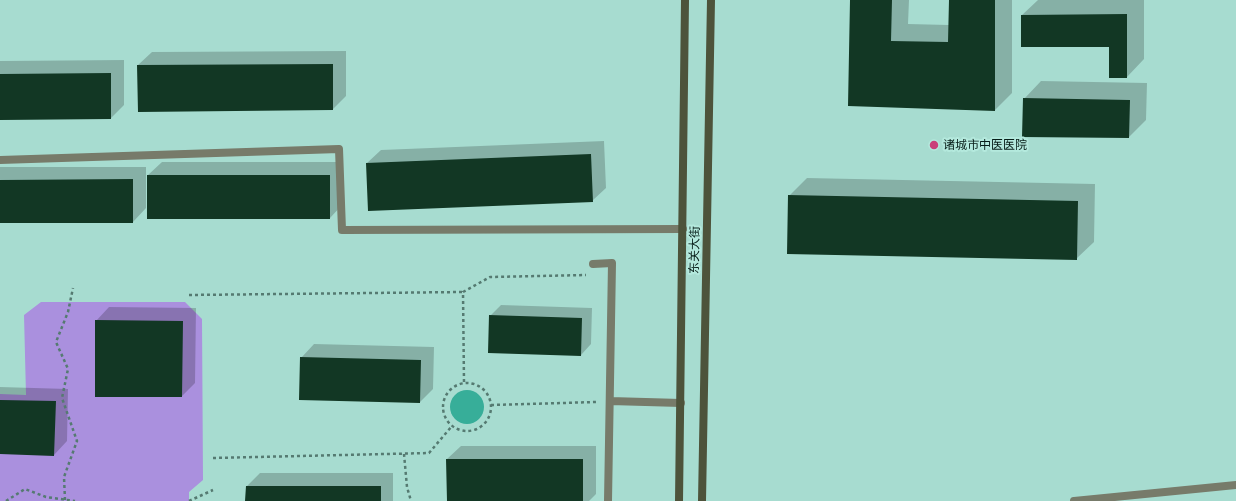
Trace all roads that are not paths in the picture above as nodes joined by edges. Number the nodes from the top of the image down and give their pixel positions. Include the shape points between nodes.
1 (685, 0) edge
2 (711, 0) edge
3 (0, 160) edge
4 (683, 229) junction
5 (593, 264) dead end
6 (610, 401) junction
7 (681, 403) junction
8 (1236, 485) edge
9 (608, 501) edge
10 (679, 501) edge
11 (702, 501) edge
12 (1074, 501) edge

1 - 4 main road, 东关大街
2 - 11 main road, 东关大街
3 - 4 street via 339,149 342,230
4 - 7 main road, 东关大街
5 - 6 street via 612,263
6 - 7 street
6 - 9 street
7 - 10 main road, 东关大街
8 - 12 street

